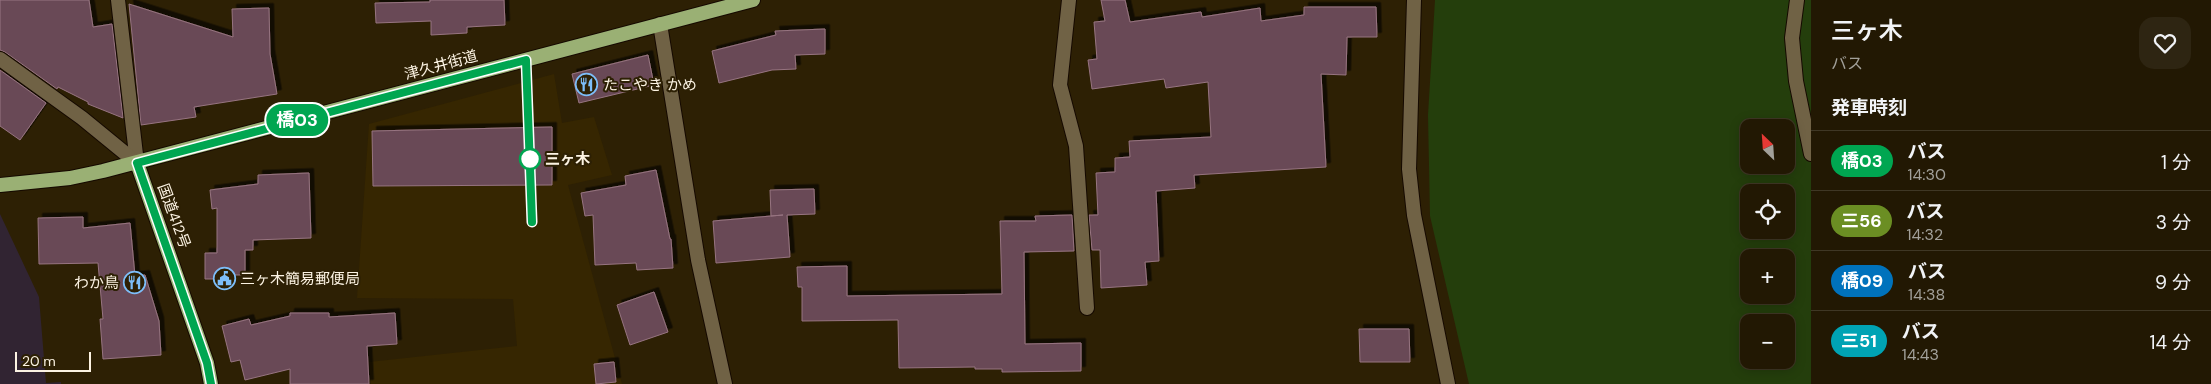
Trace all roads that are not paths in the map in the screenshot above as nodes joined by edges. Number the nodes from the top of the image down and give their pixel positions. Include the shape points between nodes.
1 (118, 0) edge
2 (753, 0) edge
3 (1068, 0) edge
4 (1414, 0) edge
5 (1797, 0) edge
6 (660, 24) junction
7 (0, 59) edge
8 (1811, 154) edge
9 (137, 163) junction
10 (0, 185) edge
11 (1087, 308) dead end
12 (211, 384) edge
13 (725, 384) edge
14 (1448, 384) edge

1 - 9 street
2 - 6 highway, 津久井街道
3 - 11 street via 1060,84 1076,146
4 - 14 street via 1409,169 1414,215
5 - 8 street via 1792,38 1796,80
6 - 9 highway, 津久井街道
6 - 13 street via 698,260
7 - 9 street via 82,118
9 - 10 highway via 70,178
9 - 12 highway, 国道412号 via 207,363

